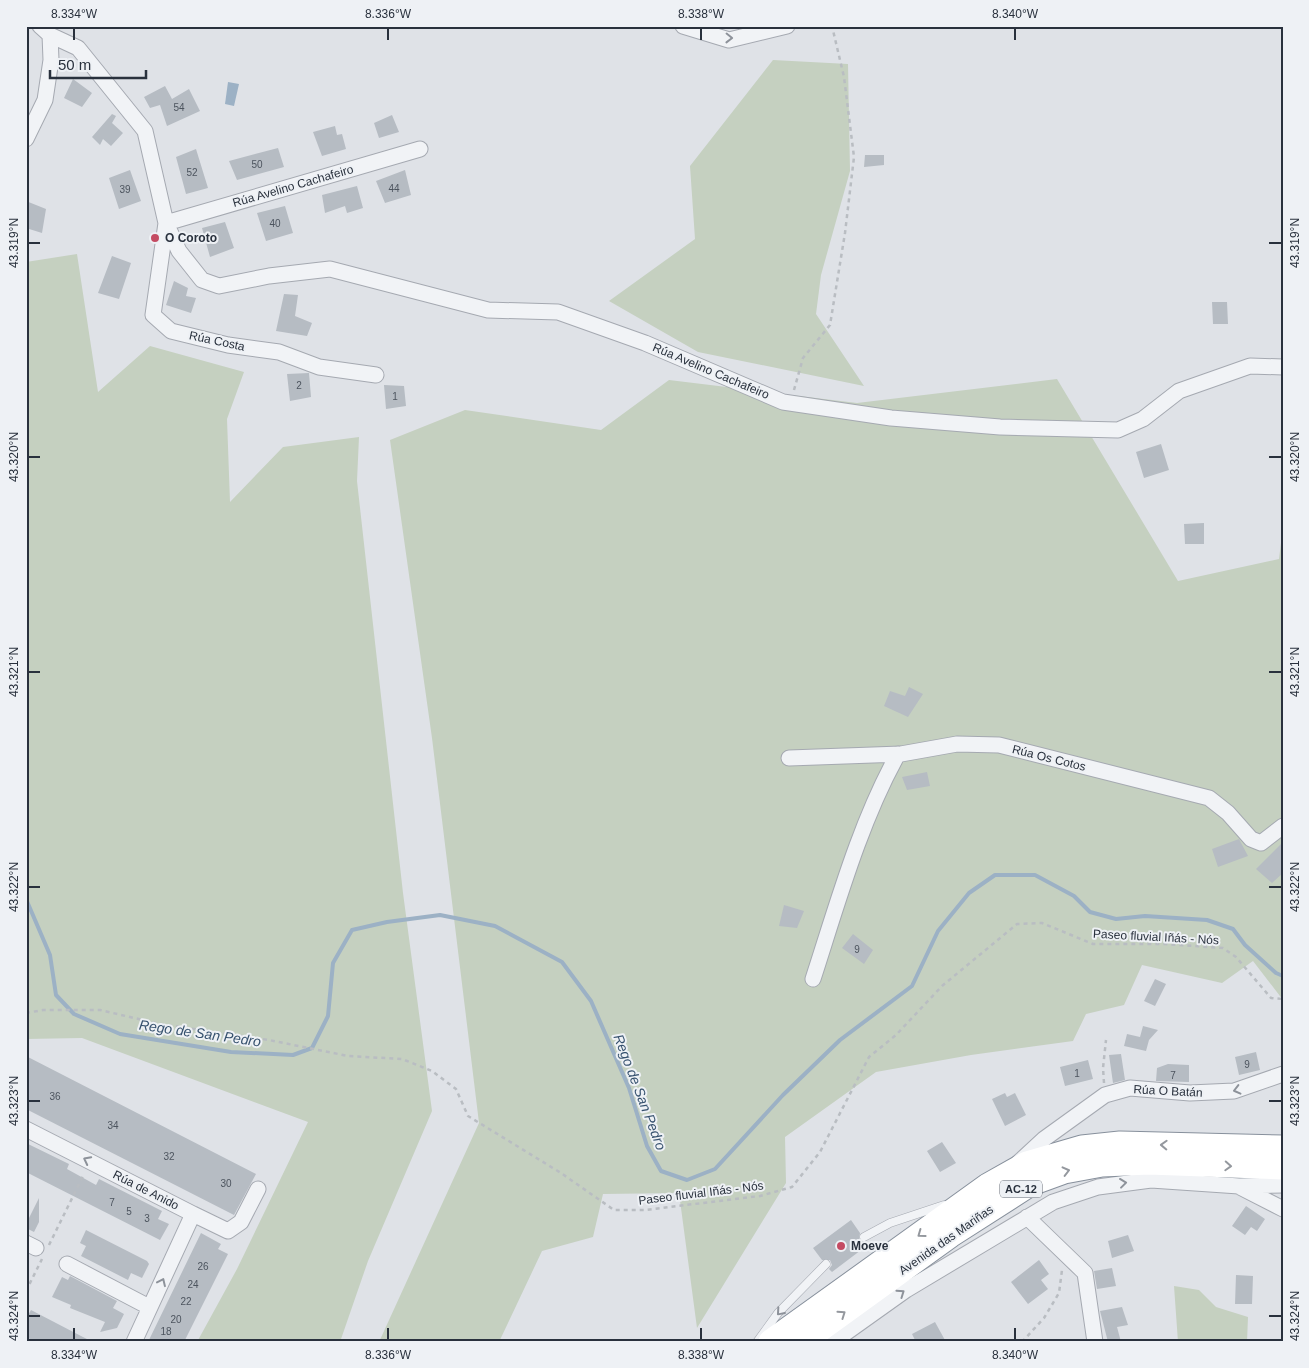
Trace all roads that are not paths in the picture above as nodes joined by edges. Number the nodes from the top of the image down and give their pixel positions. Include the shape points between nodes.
1 (682, 26) edge
2 (787, 26) edge
3 (45, 31) edge
4 (26, 140) edge
5 (420, 149) dead end
6 (166, 224) junction
7 (1283, 367) edge
8 (376, 375) dead end
9 (898, 754) junction
10 (789, 758) dead end
11 (1283, 826) edge
12 (813, 979) dead end
13 (1283, 1074) edge
14 (1105, 1094) joint
15 (26, 1129) edge
16 (1283, 1148) edge
17 (1283, 1168) edge
18 (1006, 1175) junction
19 (1283, 1185) edge
20 (1239, 1186) junction
21 (258, 1188) dead end
22 (975, 1196) junction
23 (1283, 1209) edge
24 (193, 1214) junction
25 (1027, 1217) junction
26 (864, 1237) dead end
27 (67, 1264) dead end
28 (826, 1264) dead end
29 (150, 1307) junction
30 (134, 1342) edge
31 (757, 1342) edge
32 (771, 1342) edge
33 (802, 1342) edge
34 (833, 1342) edge
35 (1095, 1342) edge

1 -> 2 street via 729,40
3 - 4 street via 51,60 45,100
3 - 6 street, Rúa Avelino Cachafeiro via 78,48 145,130
5 - 6 street, Rúa Avelino Cachafeiro
6 - 7 street, Rúa Avelino Cachafeiro via 179,251 202,280 219,286 330,269 488,310 558,312 645,343 783,402 891,418 1118,430 1143,419 1179,391 1250,366
6 - 8 street, Rúa Costa via 153,315 171,331 228,345 279,352 319,367
9 - 10 street, Rúa Os Cotos
9 - 11 street, Rúa Os Cotos via 957,744 999,745 1209,798 1228,813 1251,839 1261,843
9 - 12 street via 887,772 859,844
13 -> 14 street, Rúa O Batán via 1234,1091 1190,1094 1130,1088
14 - 18 street, Avenida das Mariñas via 1031,1149
24 -> 15 street, Rúa de Anido
16 -> 18 highway, Avenida das Mariñas / AC-12 via 1154,1144 1082,1148 1027,1164
33 -> 17 highway, Avenida das Mariñas / AC-12 via 950,1235 1031,1183 1064,1171 1102,1164 1149,1162
18 - 22 highway, Avenida das Mariñas / AC-12
19 - 20 street, Avenida das Mariñas
20 - 23 street, Avenida das Mariñas
25 -> 20 street, Avenida das Mariñas via 1053,1202 1098,1187 1150,1180
21 - 24 street via 242,1222 228,1232
22 - 26 lane via 890,1223
22 -> 32 highway, Avenida das Mariñas / AC-12
29 -> 24 street, Rúa de Anido
34 -> 25 street, Avenida das Mariñas via 906,1290
25 - 35 street via 1085,1273
27 - 29 street
28 -> 31 lane via 778,1313
29 - 30 street, Rúa de Anido

